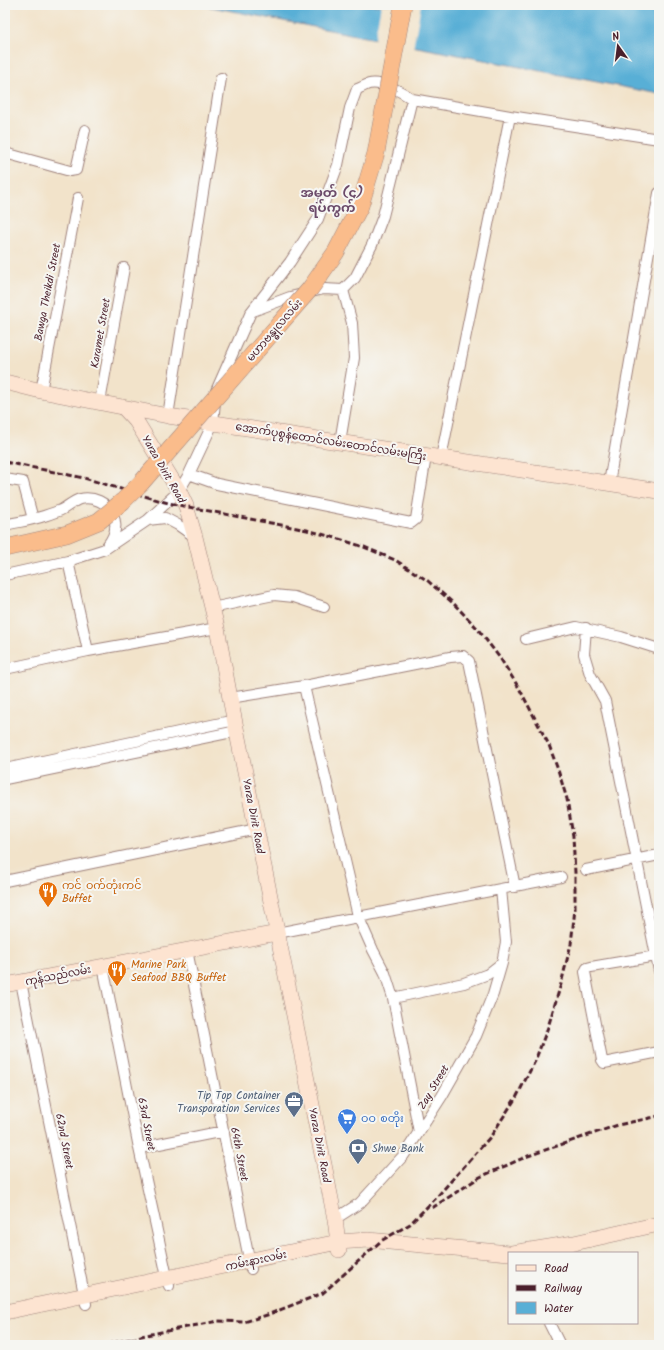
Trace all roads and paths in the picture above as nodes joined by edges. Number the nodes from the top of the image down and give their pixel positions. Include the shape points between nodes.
1 (403, 5) edge
2 (222, 78) dead end
3 (412, 99) junction
4 (510, 116) junction
5 (85, 130) dead end
6 (659, 139) edge
7 (5, 153) edge
8 (659, 193) edge
9 (78, 198) dead end
10 (124, 268) dead end
11 (343, 290) junction
12 (251, 312) junction
13 (5, 382) edge
14 (40, 391) junction
15 (100, 402) junction
16 (123, 407) junction
17 (168, 416) junction
18 (213, 422) junction
19 (340, 442) junction
20 (434, 457) junction
21 (189, 474) junction
22 (5, 479) edge
23 (609, 483) junction
24 (179, 491) junction
25 (659, 491) edge
26 (33, 519) junction
27 (148, 520) junction
28 (5, 525) edge
29 (195, 537) junction
30 (5, 548) edge
31 (105, 549) junction
32 (68, 561) junction
33 (5, 575) edge
34 (324, 607) dead end
35 (212, 608) junction
36 (217, 628) junction
37 (586, 628) junction
38 (526, 640) dead end
39 (659, 649) edge
40 (88, 651) junction
41 (5, 669) edge
42 (304, 686) junction
43 (230, 698) junction
44 (236, 725) junction
45 (101, 748) junction
46 (50, 759) junction
47 (105, 759) junction
48 (5, 769) edge
49 (51, 770) junction
50 (5, 779) edge
51 (257, 829) junction
52 (659, 855) edge
53 (637, 860) junction
54 (586, 870) dead end
55 (561, 877) dead end
56 (5, 882) edge
57 (515, 887) junction
58 (501, 889) junction
59 (358, 916) junction
60 (277, 933) junction
61 (187, 950) junction
62 (656, 956) junction
63 (502, 963) junction
64 (103, 966) junction
65 (659, 970) edge
66 (21, 982) junction
67 (5, 985) edge
68 (393, 998) junction
69 (659, 1052) edge
70 (224, 1131) junction
71 (418, 1132) junction
72 (139, 1148) junction
73 (335, 1219) junction
74 (659, 1224) edge
75 (659, 1228) edge
76 (338, 1246) junction
77 (518, 1252) edge
78 (555, 1252) edge
79 (508, 1253) edge
80 (508, 1258) edge
81 (250, 1265) junction
82 (168, 1282) junction
83 (85, 1300) junction
84 (5, 1312) edge
85 (5, 1321) edge
86 (550, 1324) edge
87 (560, 1345) edge

1 - 30 main road, မဟာဗန္ဓုလလမ်း, bridge via 376,153 360,206 336,252 310,289 123,501 99,521 67,534
2 - 17 street
3 - 4 street
3 - 11 street via 383,216 355,278
3 - 12 street via 402,91 381,85 370,84 357,89 350,108 338,165 318,219 290,262
4 - 6 street
4 - 20 street
5 - 7 street via 76,170 70,171
8 - 23 street
9 - 14 street, Bawga Theikdi Street
10 - 15 street, Karamet Street
11 - 12 street via 324,289 290,297
11 - 19 street via 352,323 354,358
12 - 18 street via 216,391
13 - 14 main road, အောက်ပုစွန်တောင်လမ်းတောင်လမ်းမကြီး
14 - 15 main road, အောက်ပုစွန်တောင်လမ်းတောင်လမ်းမကြီး
15 - 16 main road, အောက်ပုစွန်တောင်လမ်းတောင်လမ်းမကြီး
16 - 17 main road, အောက်ပုစွန်တောင်လမ်းတောင်လမ်းမကြီး
16 - 24 main road, Yarza Dirit Road via 136,422
17 - 18 main road, အောက်ပုစွန်တောင်လမ်းတောင်လမ်းမကြီး
18 - 19 main road, အောက်ပုစွန်တောင်လမ်းတောင်လမ်းမကြီး
18 - 21 street
19 - 20 main road, အောက်ပုစွန်တောင်လမ်းတောင်လမ်းမကြီး
20 - 21 street via 416,519 411,523 217,484
20 - 23 main road, အောက်ပုစွန်တောင်လမ်းတောင်လမ်းမကြီး
21 - 24 street
22 - 26 street via 23,482
23 - 25 main road, အောက်ပုစွန်တောင်လမ်းတောင်လမ်းမကြီး
24 - 27 street
24 - 29 main road, Yarza Dirit Road
26 - 28 street
26 - 31 street via 80,500 95,498 106,505 115,519 112,540
27 - 29 street via 165,518
27 - 31 street
29 - 35 main road, Yarza Dirit Road
31 - 32 street
32 - 33 street
32 - 40 street
34 - 35 street via 294,597 274,595
35 - 36 main road, Yarza Dirit Road
36 - 40 street
36 - 43 main road, Yarza Dirit Road
37 - 38 street via 576,627
37 - 39 street
37 - 53 street via 584,654 590,674 605,701
40 - 41 street
42 - 43 street
42 - 57 street via 450,657 463,656 469,661
42 - 59 street
43 - 44 main road, Yarza Dirit Road
44 - 45 street
44 - 47 street
44 - 51 main road, Yarza Dirit Road
45 - 46 street
45 - 47 street
46 - 48 street
46 - 49 street
47 - 49 street
49 - 50 street
51 - 56 street
51 - 60 main road, Yarza Dirit Road
52 - 53 street
53 - 54 street
53 - 62 street
55 - 57 street
57 - 58 street
58 - 59 street
58 - 63 street, Zay Street via 506,942
59 - 60 street
59 - 68 street via 385,973
60 - 61 main road, ကုန်သည်လမ်း
60 - 73 main road, Yarza Dirit Road
61 - 64 main road, ကုန်သည်လမ်း
61 - 70 street, 64th Street
62 - 65 street
62 - 69 street via 590,967 585,972 604,1063
63 - 68 street via 488,974 464,983
63 - 71 street, Zay Street via 476,1036
64 - 66 main road, ကုန်သည်လမ်း
64 - 72 street, 63rd Street
66 - 67 main road, ကုန်သည်လမ်း
66 - 83 street, 62nd Street
68 - 71 street
70 - 72 street
70 - 81 street, 64th Street
71 - 73 street, Zay Street via 404,1155 360,1203
72 - 82 street, 63rd Street
73 - 76 main road, Yarza Dirit Road
74 - 77 main road, ကမ်းနားလမ်း via 574,1243
75 - 78 main road
76 - 79 main road, ကမ်းနားလမ်း via 368,1240
76 - 80 main road, ကမ်းနားလမ်း
76 - 81 main road, ကမ်းနားလမ်း
81 - 82 main road, ကမ်းနားလမ်း
82 - 83 main road, ကမ်းနားလမ်း
83 - 84 main road, ကမ်းနားလမ်း
83 - 85 main road, ကမ်းနားလမ်း
86 - 87 street

